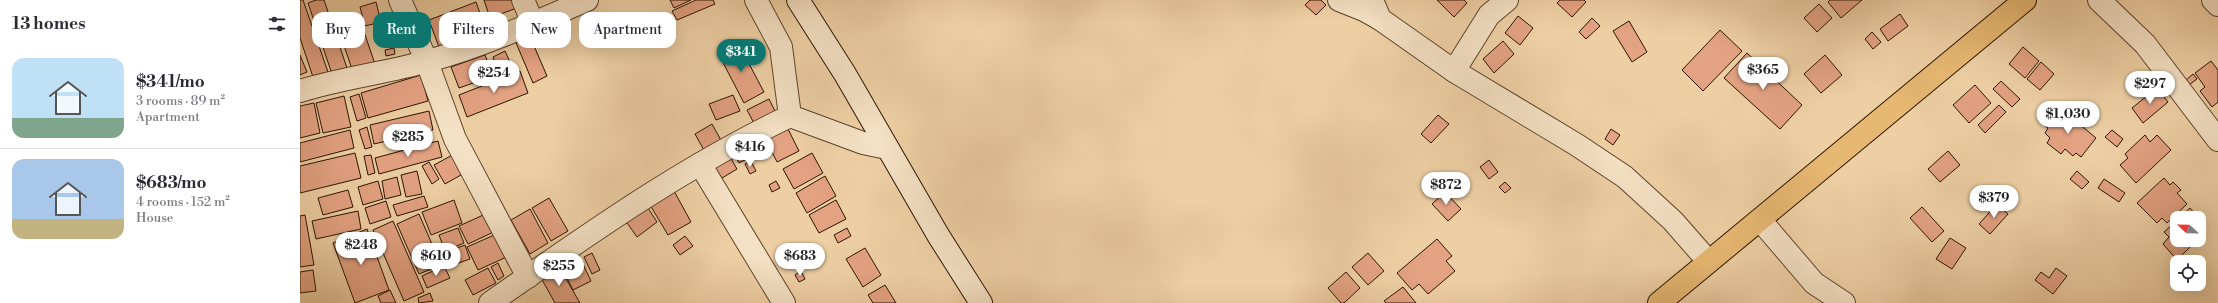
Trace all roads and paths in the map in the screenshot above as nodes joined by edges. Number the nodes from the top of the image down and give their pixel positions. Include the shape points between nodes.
1 (400, 0) edge
2 (524, 0) edge
3 (587, 0) edge
4 (756, 0) edge
5 (798, 0) edge
6 (1339, 0) edge
7 (1506, 0) edge
8 (2025, 0) edge
9 (2099, 0) edge
10 (2213, 0) edge
11 (2218, 5) edge
12 (1376, 10) edge
13 (528, 12) edge
14 (560, 12) edge
15 (516, 31) edge
16 (427, 62) junction
17 (1454, 71) junction
18 (300, 91) edge
19 (790, 116) junction
20 (2218, 140) edge
21 (887, 148) junction
22 (700, 164) junction
23 (1761, 221) junction
24 (1708, 261) junction
25 (528, 276) junction
26 (490, 303) edge
27 (784, 303) edge
28 (981, 303) edge
29 (1659, 303) edge
30 (1844, 303) edge

1 - 16 street
2 - 13 street
3 - 14 street
4 - 19 street via 781,47
5 - 21 street via 845,74
6 - 12 street via 1364,10
7 - 17 street via 1489,15
8 - 23 highway
9 - 20 street via 2145,44
10 - 11 street
12 - 17 street
15 - 16 street
16 - 18 street
16 - 25 street via 455,139
17 - 24 street via 1625,177 1673,221
19 - 21 street via 863,143
19 - 22 street via 738,140
21 - 28 street
22 - 25 street via 600,226
22 - 27 street
23 - 24 highway
23 - 30 street via 1814,283
24 - 29 highway
25 - 26 street

